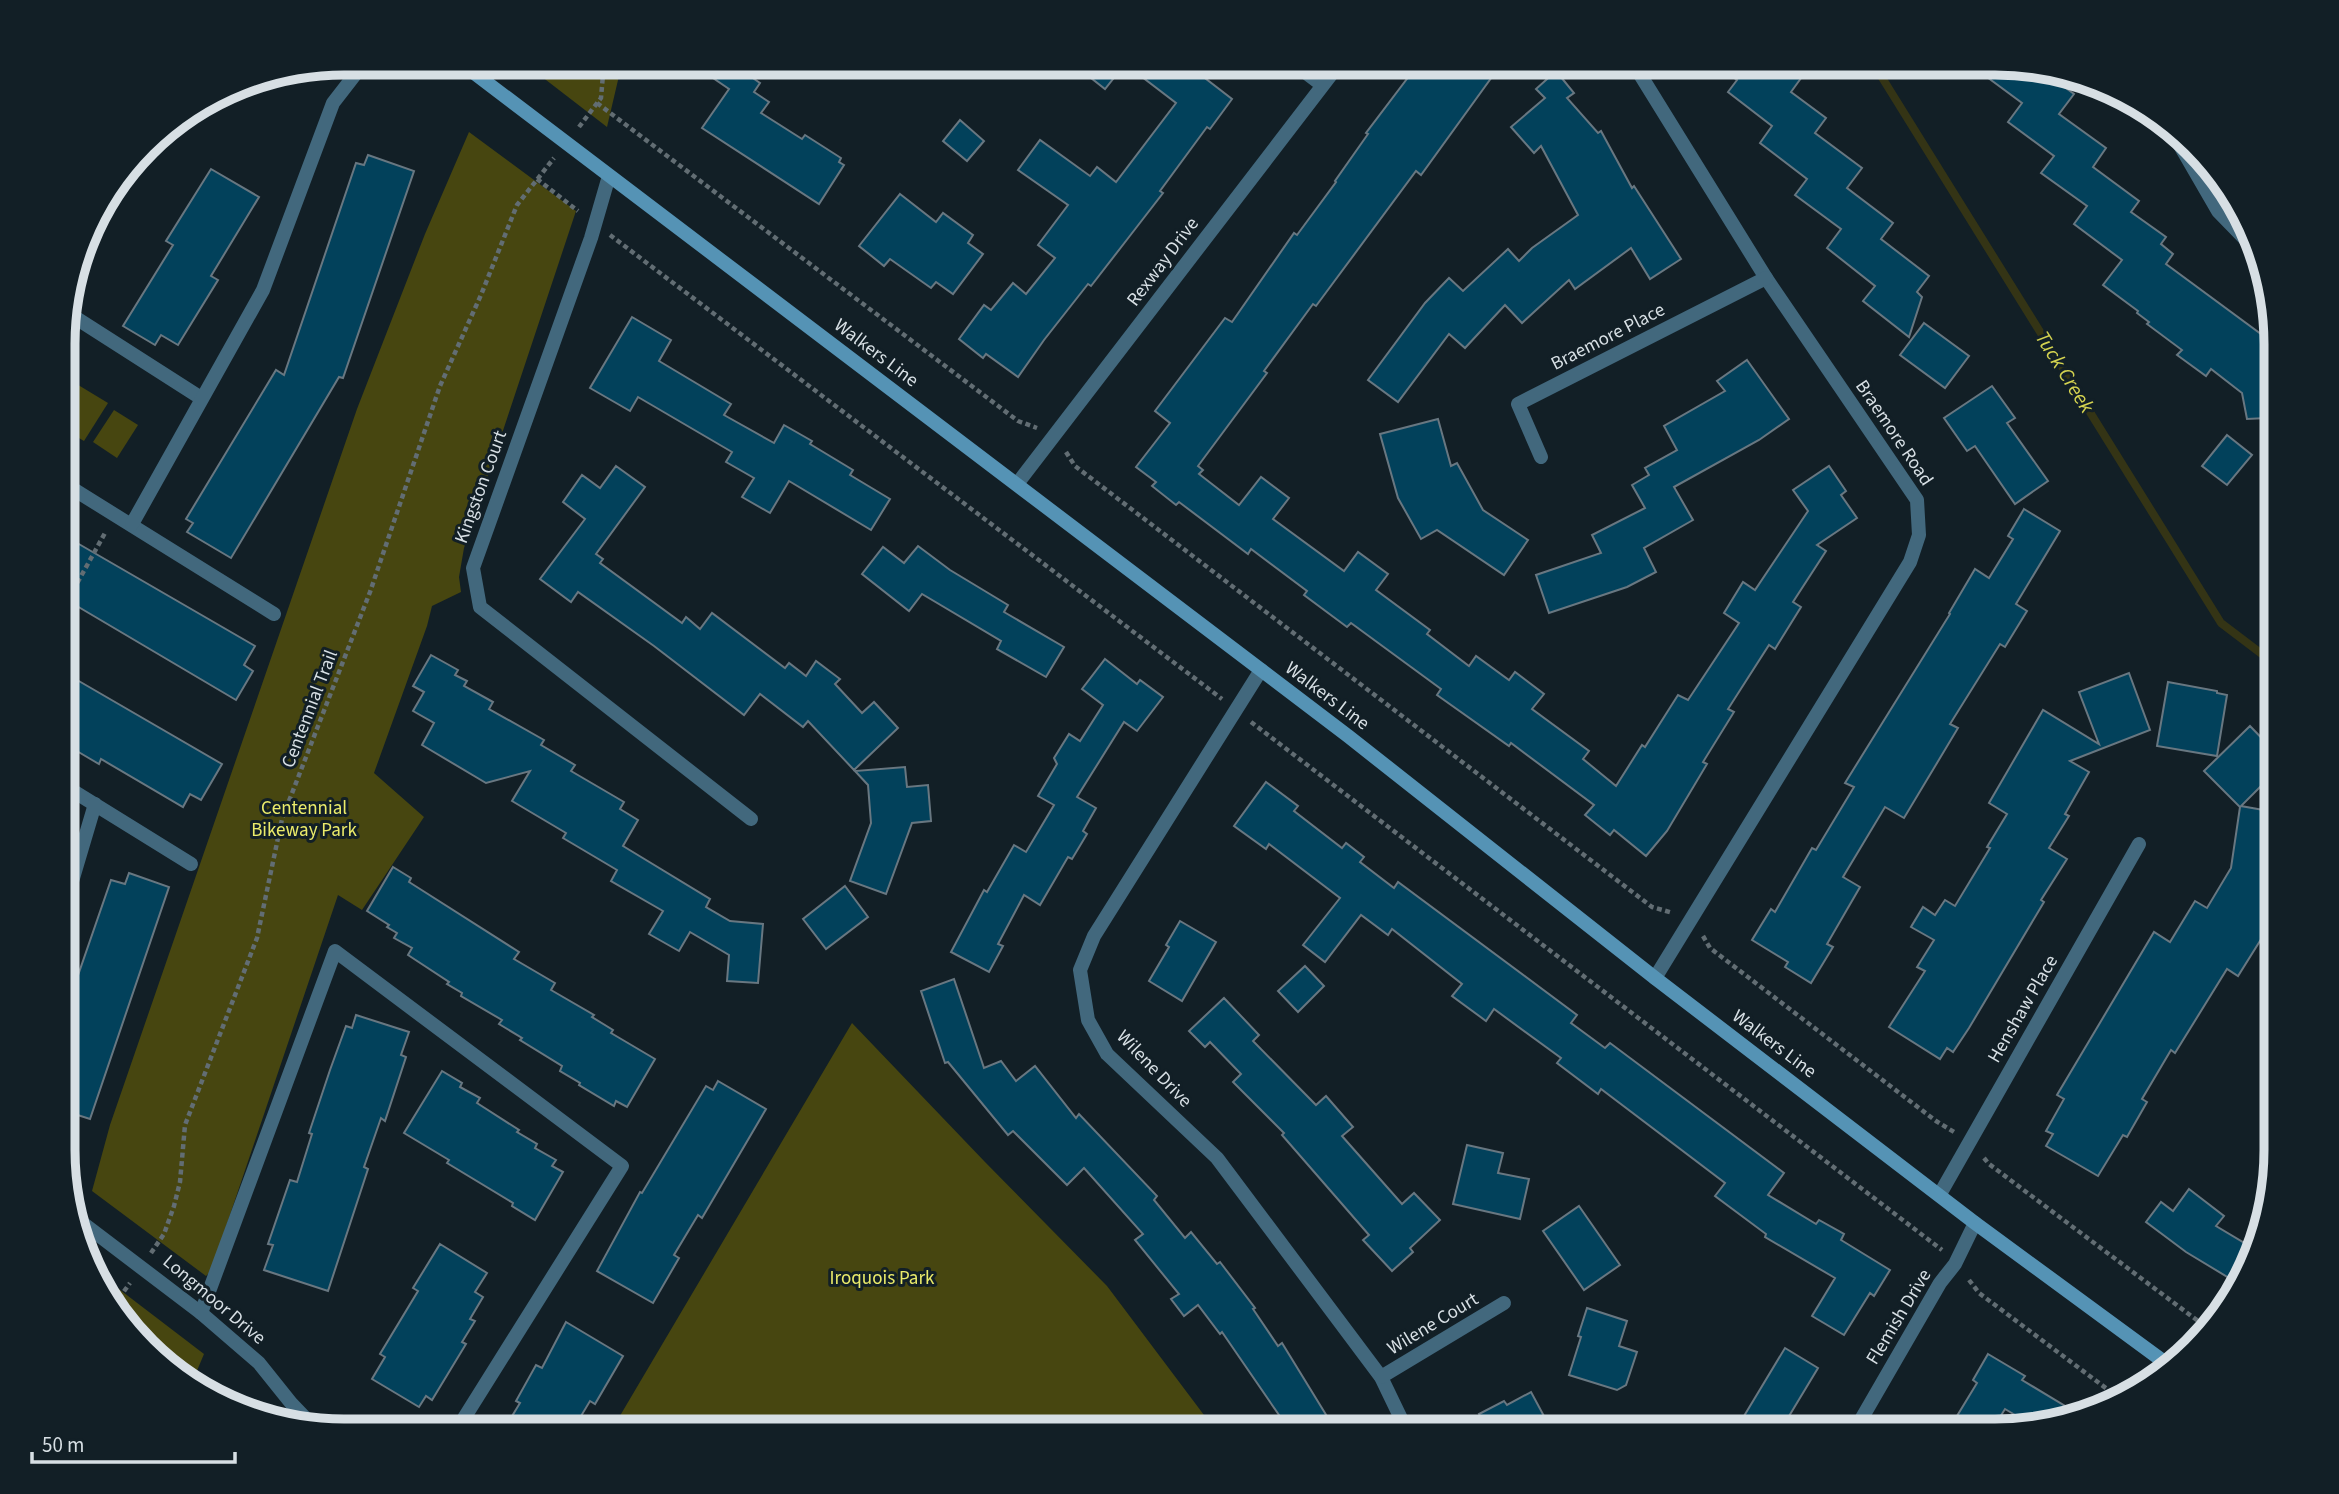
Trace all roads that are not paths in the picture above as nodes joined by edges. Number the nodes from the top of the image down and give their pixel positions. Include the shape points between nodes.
1 (355, 75) edge
2 (477, 75) edge
3 (1309, 75) edge
4 (1330, 75) edge
5 (1640, 75) edge
6 (1322, 85) junction
7 (2185, 154) edge
8 (608, 176) junction
9 (2240, 233) edge
10 (1766, 278) junction
11 (77, 319) edge
12 (201, 398) junction
13 (1541, 457) dead end
14 (1017, 484) junction
15 (75, 490) edge
16 (132, 524) junction
17 (274, 614) dead end
18 (1261, 670) junction
19 (75, 792) edge
20 (95, 804) junction
21 (751, 819) dead end
22 (2139, 844) dead end
23 (191, 864) dead end
24 (75, 871) edge
25 (1655, 978) junction
26 (1940, 1194) junction
27 (1975, 1223) junction
28 (86, 1225) edge
29 (1504, 1303) dead end
30 (201, 1313) junction
31 (2162, 1360) edge
32 (1381, 1377) junction
33 (302, 1415) edge
34 (464, 1419) edge
35 (1401, 1419) edge
36 (1861, 1419) edge

1 - 12 street via 333,103 263,289
2 - 8 main road, Walkers Line
3 - 6 street
4 - 6 street, Rexway Drive
5 - 10 street, Braemore Road
6 - 14 street, Rexway Drive
7 - 9 street via 2218,211
8 - 14 main road, Walkers Line
8 - 21 street, Kingston Court via 473,568 480,607
10 - 13 street, Braemore Place via 1518,404
10 - 25 street, Braemore Road via 1917,500 1919,535 1910,562
11 - 12 street
12 - 16 street
14 - 18 main road, Walkers Line
15 - 16 street
16 - 17 street
18 - 25 main road, Walkers Line
18 - 32 street, Wilene Drive via 1094,936 1080,970 1088,1020 1107,1054 1217,1158
19 - 20 street
20 - 23 street
20 - 24 street
22 - 26 street, Henshaw Place
25 - 26 main road, Walkers Line
26 - 27 main road, Walkers Line
27 - 31 main road, Walkers Line
27 - 36 street, Flemish Drive
28 - 30 street, Longmoor Drive
29 - 32 street, Wilene Court
30 - 33 street, Longmoor Drive via 259,1363
30 - 34 street via 335,951 622,1166
32 - 35 street, Wilene Drive

